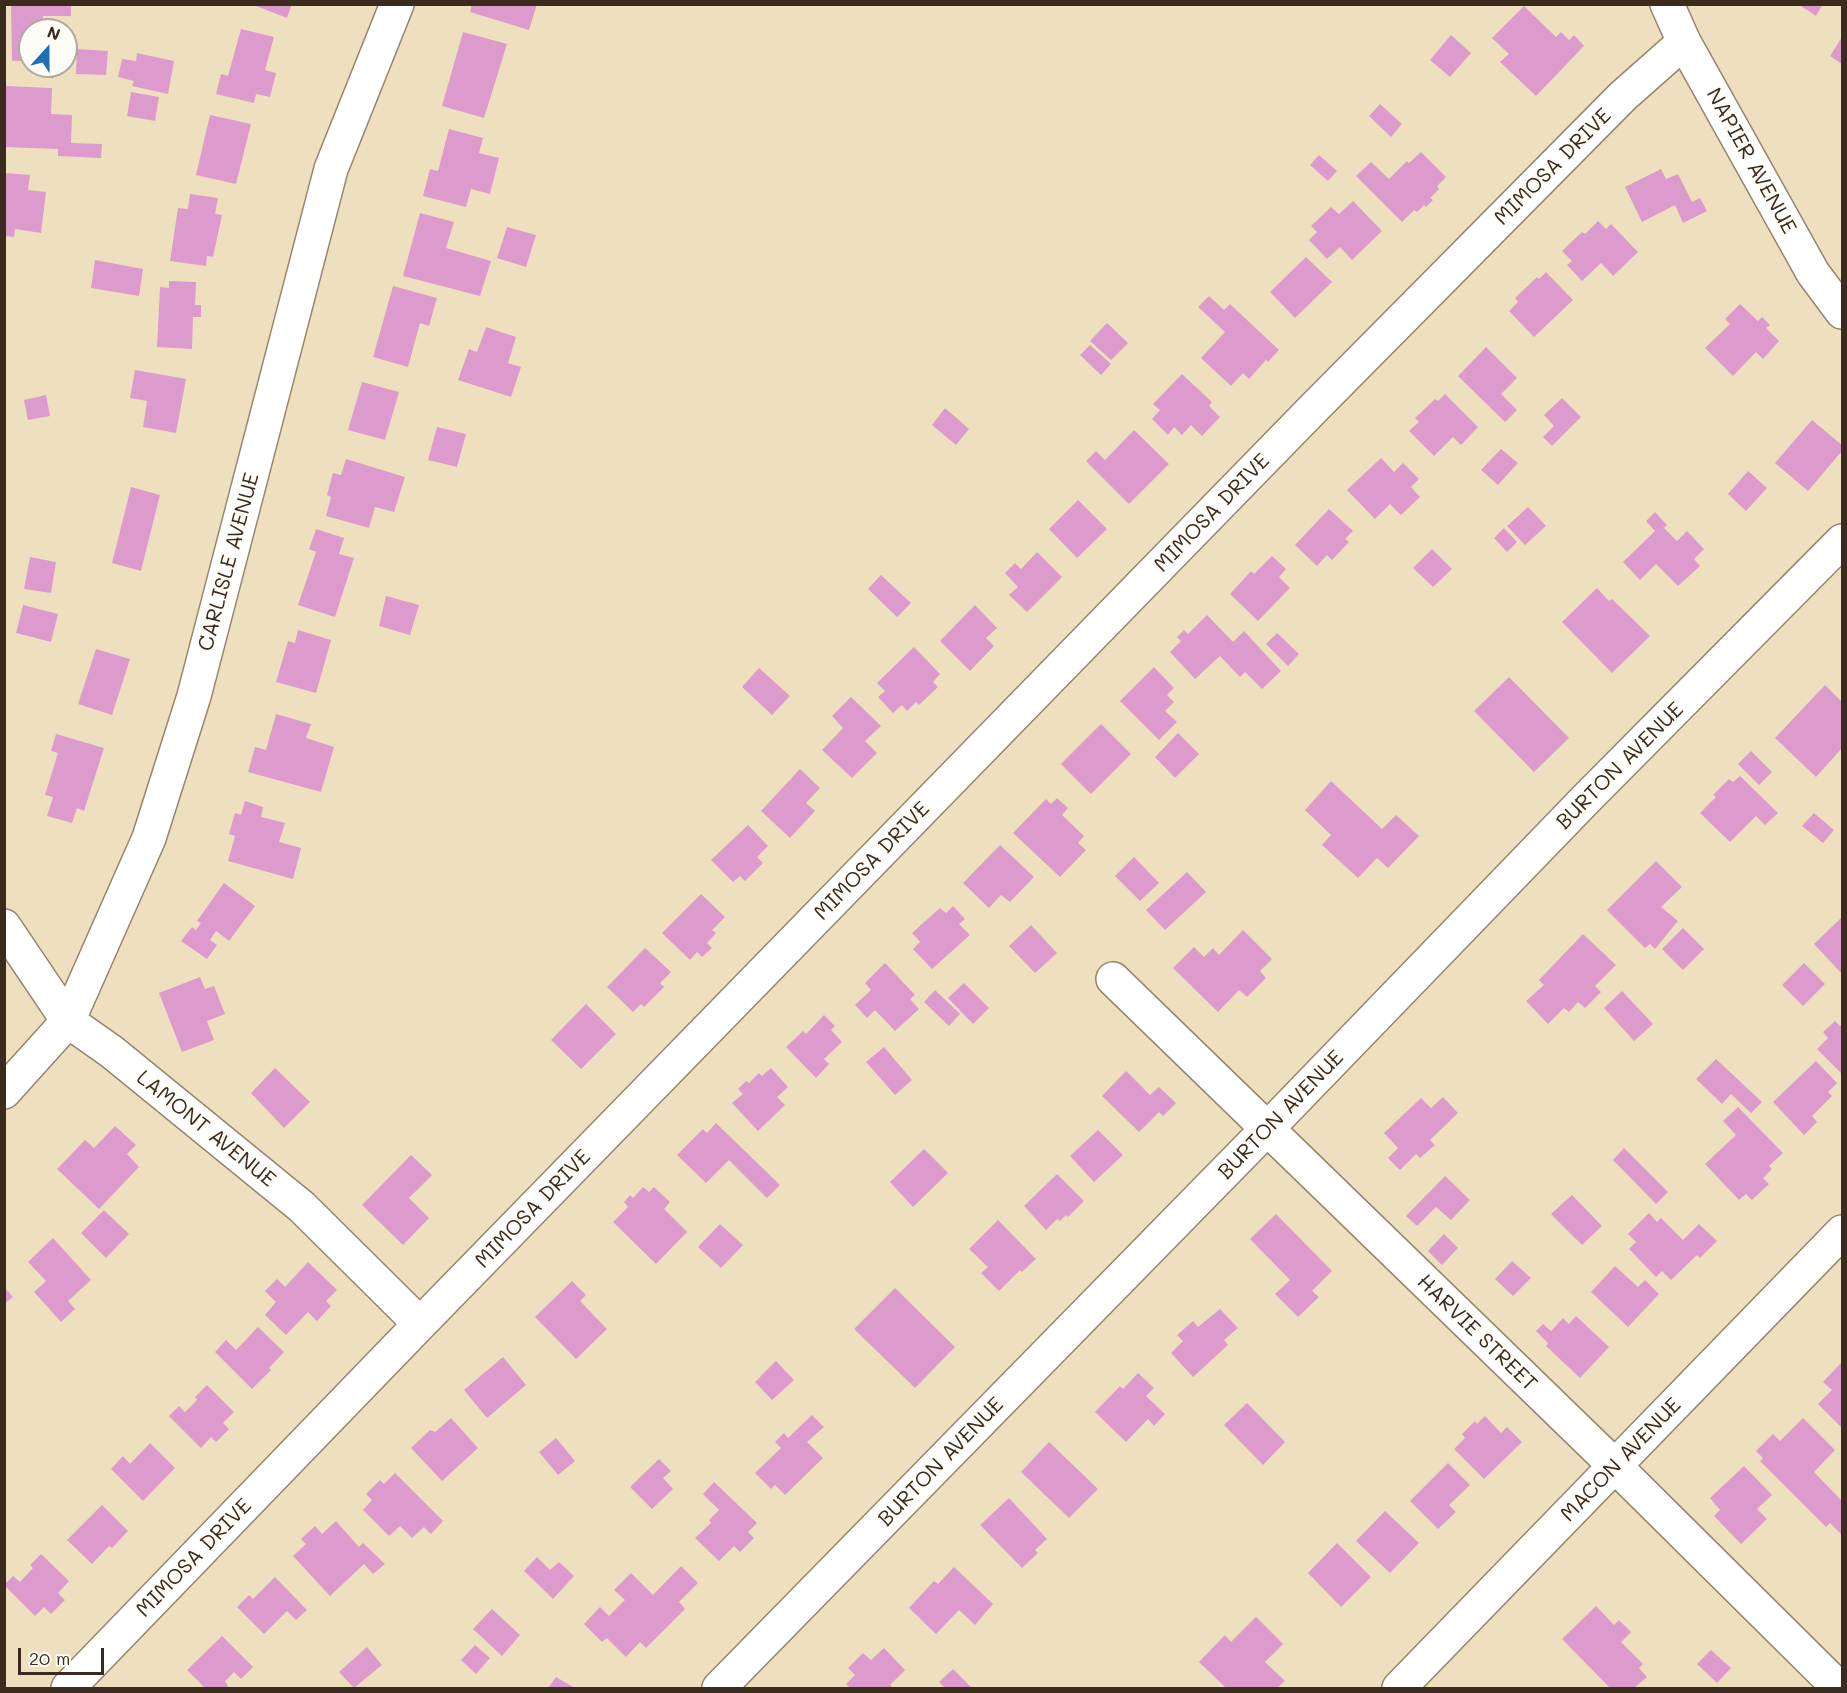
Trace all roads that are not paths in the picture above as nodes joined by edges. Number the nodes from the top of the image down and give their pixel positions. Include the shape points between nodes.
1 (397, 4) edge
2 (1666, 4) edge
3 (1684, 42) junction
4 (1842, 312) edge
5 (1842, 541) edge
6 (4, 926) edge
7 (1113, 980) dead end
8 (68, 1021) junction
9 (4, 1092) edge
10 (1267, 1129) junction
11 (1842, 1232) edge
12 (420, 1324) junction
13 (1615, 1466) junction
14 (68, 1689) edge
15 (719, 1689) edge
16 (1399, 1689) edge
17 (1839, 1689) edge

1 - 8 street, CARLISLE AVENUE via 332,169 194,696 149,838
2 - 3 street, NAPIER AVENUE
3 - 4 street, NAPIER AVENUE via 1813,273
3 - 12 street, MIMOSA DRIVE via 1623,96 1335,387
5 - 10 street, BURTON AVENUE
6 - 8 street, LAMONT AVENUE
7 - 10 street, HARVIE STREET
8 - 9 street, CARLISLE AVENUE
8 - 12 street, LAMONT AVENUE via 112,1052 302,1207
10 - 13 street, HARVIE STREET
10 - 15 street, BURTON AVENUE
11 - 13 street, MACON AVENUE
12 - 14 street, MIMOSA DRIVE
13 - 16 street, MACON AVENUE
13 - 17 street, HARVIE STREET

